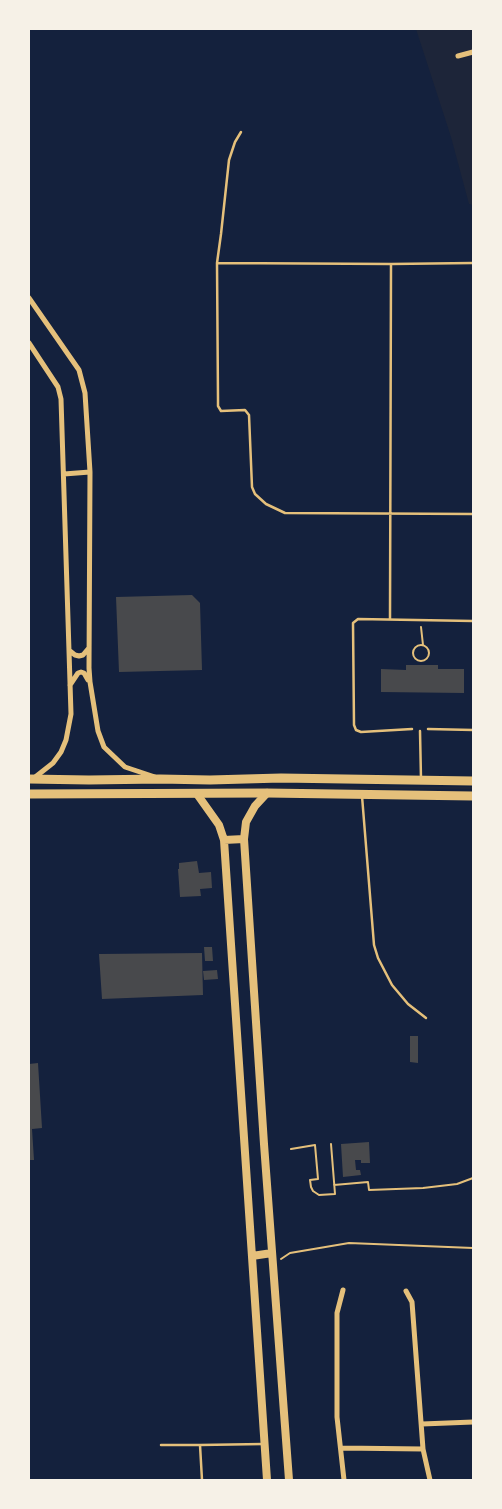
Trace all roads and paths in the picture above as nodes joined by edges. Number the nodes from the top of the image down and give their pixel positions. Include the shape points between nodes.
1 (473, 52) edge
2 (458, 56) dead end
3 (241, 132) dead end
4 (217, 263) junction
5 (473, 263) edge
6 (391, 264) junction
7 (29, 298) edge
8 (29, 343) edge
9 (90, 472) junction
10 (64, 474) junction
11 (389, 514) junction
12 (473, 514) edge
13 (390, 618) junction
14 (421, 619) junction
15 (473, 621) edge
16 (422, 645) junction
17 (88, 649) junction
18 (70, 651) junction
19 (29, 681) edge
20 (90, 682) junction
21 (70, 685) junction
22 (29, 689) edge
23 (412, 729) dead end
24 (428, 729) dead end
25 (473, 730) edge
26 (420, 731) dead end
27 (30, 779) edge
28 (160, 779) junction
29 (421, 780) junction
30 (473, 780) edge
31 (29, 794) edge
32 (197, 794) junction
33 (267, 794) junction
34 (362, 795) junction
35 (473, 796) edge
36 (244, 839) junction
37 (224, 840) junction
38 (426, 1018) dead end
39 (331, 1144) dead end
40 (291, 1149) dead end
41 (473, 1178) edge
42 (334, 1185) junction
43 (473, 1248) edge
44 (272, 1253) junction
45 (252, 1256) junction
46 (273, 1263) junction
47 (343, 1290) dead end
48 (406, 1292) dead end
49 (473, 1422) edge
50 (422, 1424) junction
51 (265, 1444) junction
52 (161, 1445) dead end
53 (200, 1445) junction
54 (340, 1448) junction
55 (423, 1448) junction
56 (202, 1480) edge
57 (267, 1480) edge
58 (289, 1480) edge
59 (344, 1480) edge
60 (430, 1480) edge

1 - 2 street
3 - 4 lane via 229,160
4 - 6 lane
4 - 11 lane via 218,406 221,410 245,410 249,415 255,494 266,504 285,513
5 - 6 lane
6 - 11 lane
7 - 9 street via 79,370 85,392
8 - 10 street via 58,387
9 - 10 street
9 - 17 street
10 - 18 street
11 - 12 lane
11 - 13 lane
13 - 14 lane
13 - 23 lane via 358,619 353,623 354,725 361,732
14 - 15 lane
14 - 16 path
16 - 16 path via 427,647 429,654 425,660 415,658 414,650
17 - 18 street via 79,656
17 - 20 street
18 - 21 street
19 - 22 path
20 - 21 street via 81,672
20 - 28 street via 104,747 125,767
21 - 27 street via 71,714 61,752 53,763
24 - 25 lane
26 - 29 lane
27 - 28 highway
28 - 29 highway
29 - 30 highway
31 - 32 highway
32 - 33 highway
32 - 37 main road via 219,825
33 - 34 highway
33 - 36 main road via 246,822
34 - 35 highway
34 - 38 lane via 374,945 392,985
36 - 37 main road
36 - 44 main road
37 - 45 main road
39 - 42 path
40 - 42 path via 315,1146 318,1179 310,1180 316,1194 335,1194
41 - 42 path via 457,1184 423,1188 369,1190 368,1182
43 - 46 path via 349,1243 290,1253
44 - 45 main road
44 - 46 main road
45 - 51 main road
46 - 58 main road
47 - 54 street via 336,1313
48 - 50 street via 412,1302
49 - 50 street
50 - 55 street
51 - 53 lane
51 - 57 main road
52 - 53 lane
53 - 56 lane
54 - 55 street
54 - 59 street
55 - 60 street

